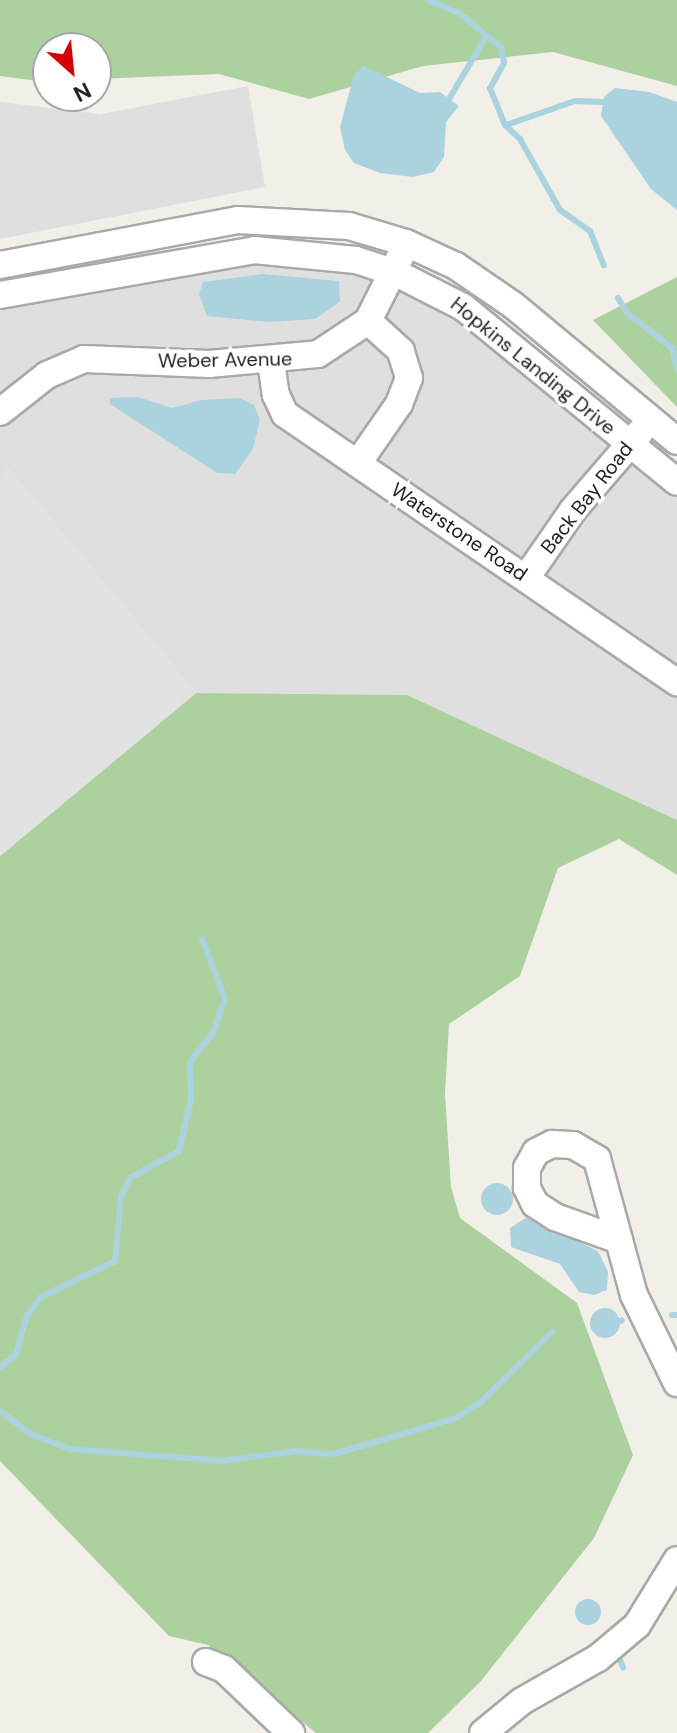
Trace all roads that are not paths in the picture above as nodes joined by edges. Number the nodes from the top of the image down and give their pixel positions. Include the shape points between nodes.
1 (406, 243) junction
2 (0, 265) edge
3 (394, 272) junction
4 (0, 295) edge
5 (368, 321) junction
6 (271, 361) junction
7 (0, 412) edge
8 (650, 420) junction
9 (677, 441) edge
10 (630, 444) junction
11 (358, 463) junction
12 (677, 482) edge
13 (526, 578) junction
14 (677, 682) edge
15 (619, 1240) dead end
16 (677, 1383) edge
17 (677, 1560) edge
18 (206, 1662) dead end
19 (291, 1733) edge
20 (483, 1733) edge

1 - 2 street, Hopkins Landing Drive via 349,226 238,220
1 - 3 street, Weber Avenue
1 - 8 street, Hopkins Landing Drive via 456,266 513,305
3 - 4 street, Hopkins Landing Drive via 310,252 254,250
3 - 5 street, Weber Avenue
3 - 10 street, Hopkins Landing Drive via 463,307
5 - 6 street, Weber Avenue via 318,354
5 - 11 street via 401,351 409,378 399,404
6 - 7 street, Weber Avenue via 84,359 47,375
6 - 11 street, Waterstone Road via 285,414
8 - 9 street, Hopkins Landing Drive
8 - 10 street, Back Bay Road
10 - 12 street, Hopkins Landing Drive
10 - 13 street, Back Bay Road via 573,510
11 - 13 street, Waterstone Road
13 - 14 street, Waterstone Road
15 - 16 street via 634,1295
17 - 20 street via 637,1625 598,1658 522,1701
18 - 19 street via 224,1669

